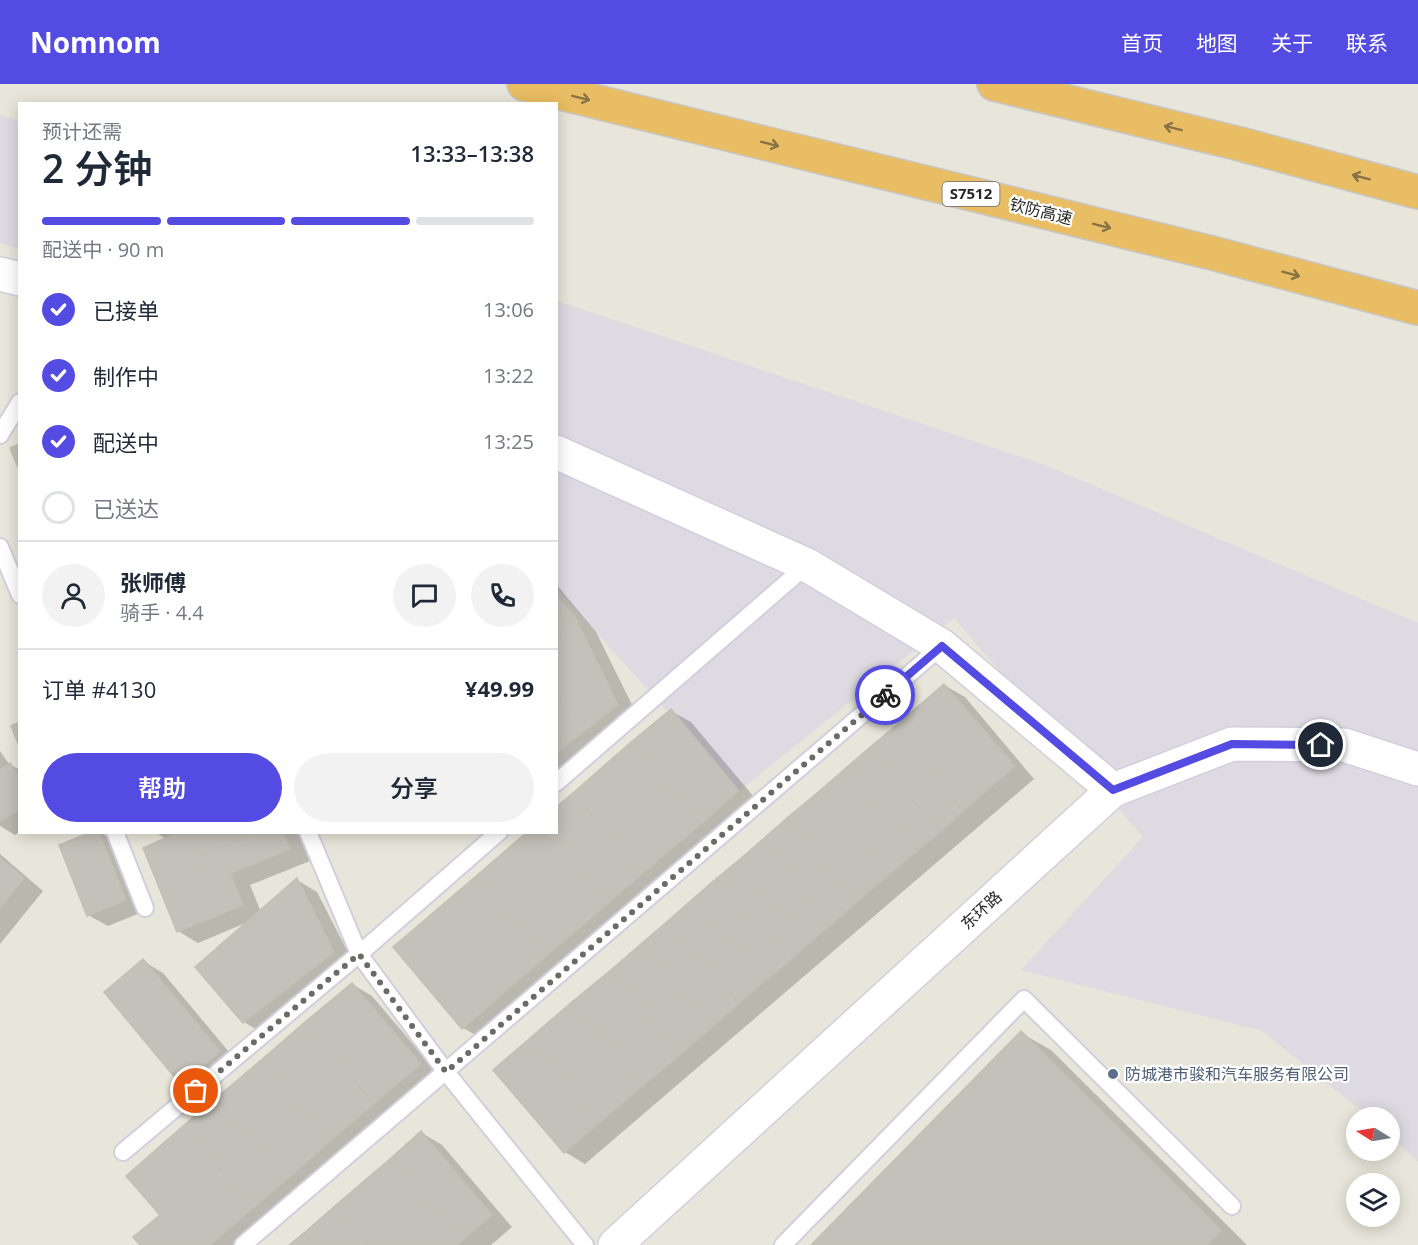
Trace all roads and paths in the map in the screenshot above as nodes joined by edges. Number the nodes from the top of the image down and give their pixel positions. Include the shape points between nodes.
1 (524, 84) edge
2 (994, 84) edge
3 (1418, 192) edge
4 (0, 274) edge
5 (18, 278) edge
6 (1418, 308) edge
7 (18, 405) edge
8 (0, 435) edge
9 (558, 453) edge
10 (0, 547) edge
11 (807, 565) junction
12 (18, 591) edge
13 (942, 646) junction
14 (1418, 769) edge
15 (558, 781) edge
16 (1113, 790) junction
17 (116, 834) edge
18 (309, 834) edge
19 (497, 834) edge
20 (145, 908) dead end
21 (359, 954) junction
22 (446, 1072) junction
23 (123, 1152) dead end
24 (1232, 1206) dead end
25 (243, 1245) edge
26 (585, 1245) edge
27 (615, 1245) edge
28 (783, 1245) edge

1 -> 6 highway, 钦防高速 / S7512 via 1212,253
3 -> 2 highway
4 - 5 street
7 - 8 lane
9 - 11 street
10 - 12 lane
11 - 13 street
11 - 15 lane
13 - 16 street
13 - 22 lane
14 - 16 street, 东环路 via 1344,745 1232,744
16 - 27 street, 东环路
17 - 20 lane
18 - 21 lane
19 - 21 lane
21 - 22 lane
21 - 23 lane
22 - 25 lane
22 - 26 lane
24 - 28 lane via 1024,999

